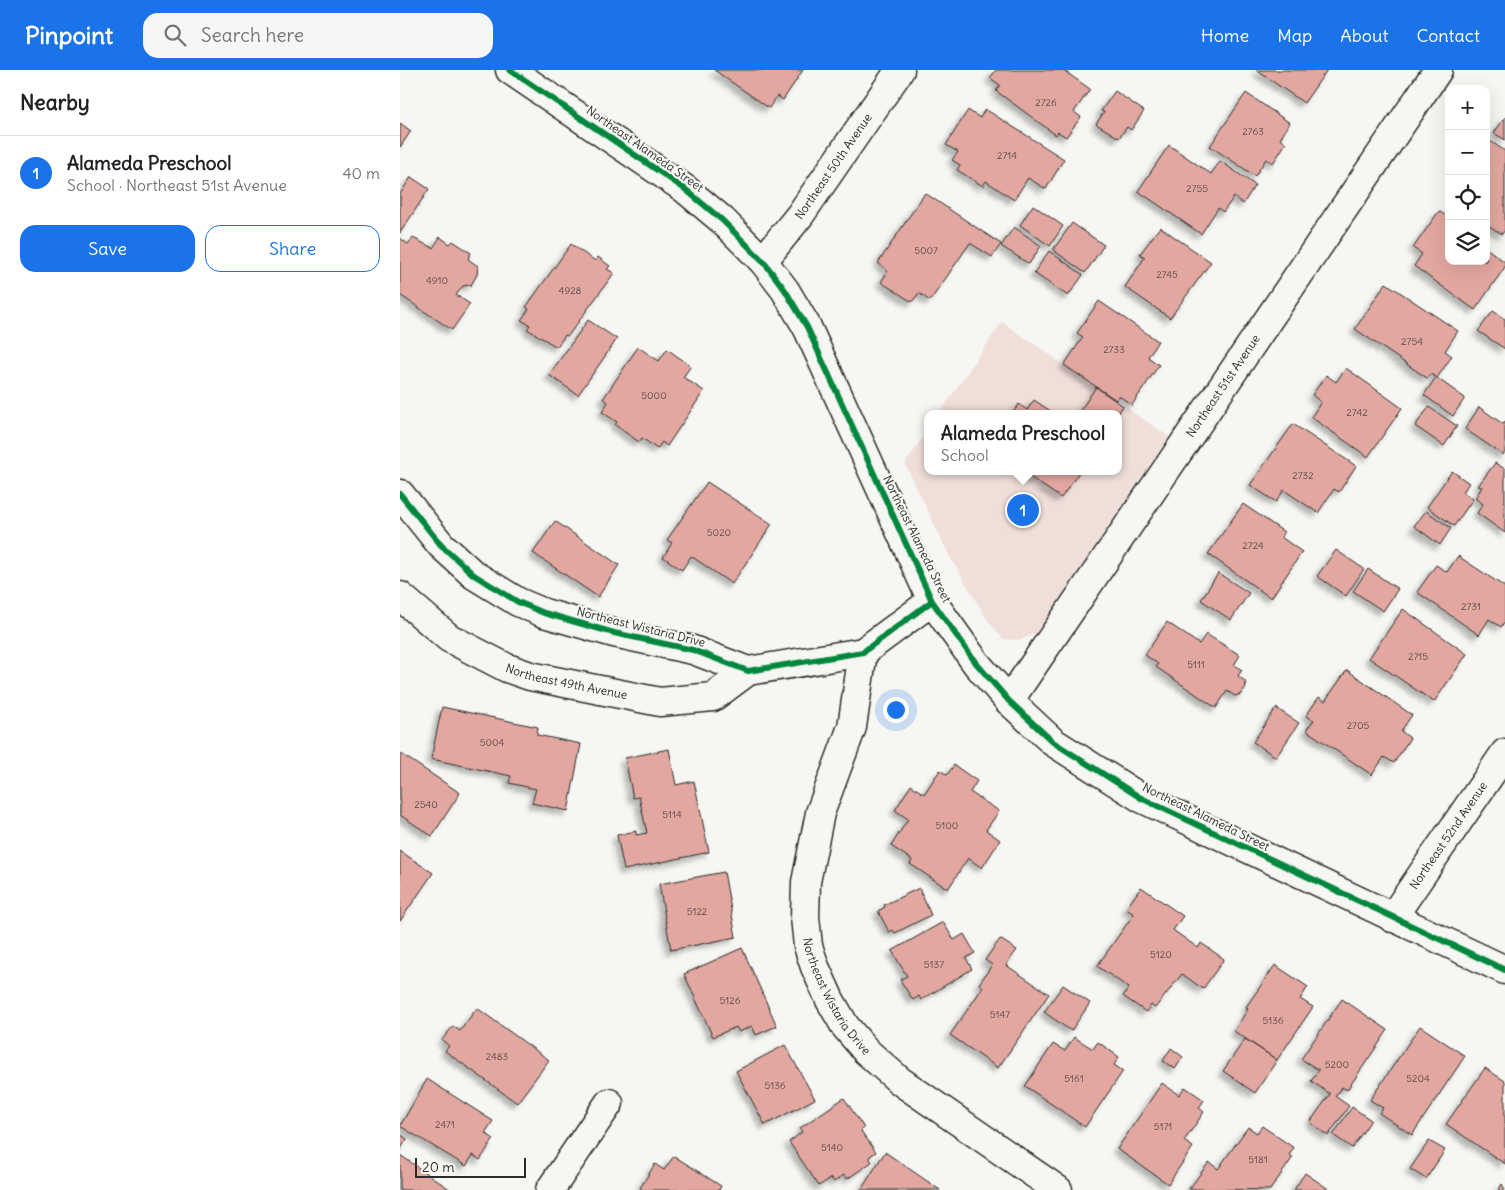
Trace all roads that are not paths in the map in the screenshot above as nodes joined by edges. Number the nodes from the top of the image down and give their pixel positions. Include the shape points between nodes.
1 (510, 70) edge
2 (900, 70) edge
3 (1438, 70) edge
4 (763, 261) junction
5 (400, 494) edge
6 (400, 596) edge
7 (932, 601) junction
8 (862, 652) junction
9 (748, 671) junction
10 (1008, 701) junction
11 (1505, 753) edge
12 (1392, 918) junction
13 (1505, 970) edge
14 (609, 1103) dead end
15 (550, 1190) edge
16 (1058, 1190) edge

1 - 4 street, Northeast Alameda Street via 685,190 722,220
2 - 4 street, Northeast 50th Avenue via 800,215
3 - 10 street, Northeast 51st Avenue
4 - 7 street, Northeast Alameda Street via 785,290 806,327
5 - 9 street, Northeast Wistaria Drive via 441,545 468,569 518,602 614,633 693,650
6 - 9 street, Northeast 49th Avenue via 450,638 506,668 530,676 660,702 713,697
7 - 8 street
7 - 10 street, Northeast Alameda Street
8 - 9 street
8 - 16 street, Northeast Wistaria Drive via 852,727 820,813 806,882 807,936 815,967 830,1000 866,1051 900,1081
10 - 12 street, Northeast Alameda Street via 1053,742 1141,798
11 - 12 street, Northeast 52nd Avenue
12 - 13 street, Northeast Alameda Street
14 - 15 street

